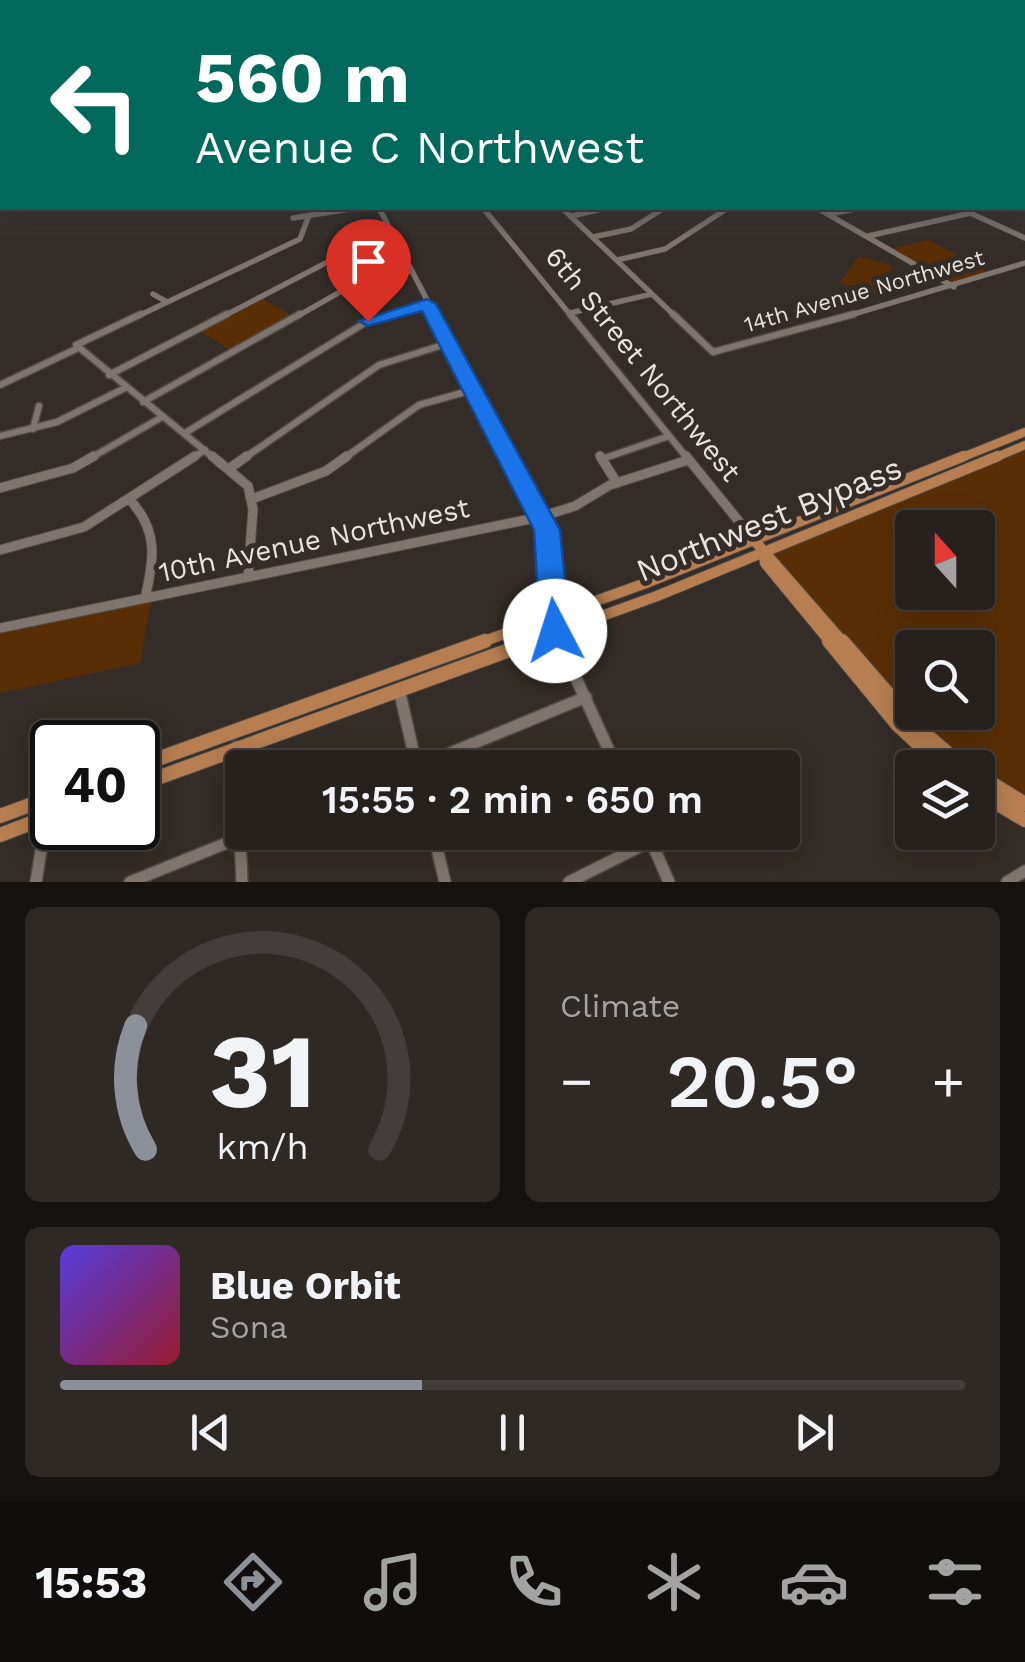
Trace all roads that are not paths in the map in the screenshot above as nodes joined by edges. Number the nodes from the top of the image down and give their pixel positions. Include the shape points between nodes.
1 (345, 210) edge
2 (380, 210) edge
3 (484, 210) edge
4 (564, 210) edge
5 (598, 210) edge
6 (661, 210) edge
7 (725, 210) edge
8 (821, 210) edge
9 (850, 210) edge
10 (964, 210) edge
11 (971, 213) junction
12 (829, 214) junction
13 (309, 216) junction
14 (572, 216) junction
15 (293, 218) dead end
16 (868, 236) junction
17 (593, 237) junction
18 (1025, 238) edge
19 (394, 243) junction
20 (617, 260) junction
21 (1025, 262) edge
22 (410, 271) junction
23 (954, 287) junction
24 (153, 294) dead end
25 (652, 294) junction
26 (166, 302) junction
27 (427, 304) junction
28 (570, 313) junction
29 (449, 344) junction
30 (76, 347) junction
31 (110, 374) junction
32 (0, 384) edge
33 (125, 388) junction
34 (472, 390) junction
35 (144, 402) junction
36 (39, 406) dead end
37 (162, 417) junction
38 (33, 429) junction
39 (1025, 432) edge
40 (185, 433) junction
41 (0, 436) edge
42 (668, 436) junction
43 (1025, 445) edge
44 (206, 450) junction
45 (688, 460) junction
46 (230, 468) junction
47 (617, 483) junction
48 (0, 488) edge
49 (252, 499) junction
50 (130, 500) junction
51 (540, 517) junction
52 (754, 540) junction
53 (0, 550) edge
54 (764, 553) junction
55 (248, 577) junction
56 (145, 598) junction
57 (551, 616) junction
58 (0, 628) edge
59 (555, 631) junction
60 (396, 672) junction
61 (400, 690) junction
62 (586, 697) junction
63 (235, 730) junction
64 (236, 749) junction
65 (412, 750) edge
66 (457, 750) edge
67 (609, 750) edge
68 (926, 750) edge
69 (944, 750) edge
70 (160, 758) edge
71 (160, 777) edge
72 (995, 785) edge
73 (995, 802) edge
74 (1025, 804) edge
75 (30, 805) edge
76 (0, 816) edge
77 (1025, 820) edge
78 (30, 824) edge
79 (0, 835) edge
80 (225, 844) edge
81 (43, 850) edge
82 (245, 850) edge
83 (437, 850) edge
84 (626, 850) edge
85 (655, 850) edge
86 (1025, 871) edge
87 (36, 882) edge
88 (130, 882) edge
89 (242, 882) edge
90 (445, 882) edge
91 (568, 882) edge
92 (669, 882) edge
93 (1006, 882) edge

1 - 13 street
2 - 19 street
3 - 28 street, 6th Street Northwest
4 - 14 street
5 - 14 street
6 - 17 street via 630,229
7 - 20 street via 665,249
8 - 12 street
9 - 12 street
10 - 11 street
11 - 16 street
11 - 18 street
12 - 16 street
13 - 15 street
13 - 26 street via 300,240
14 - 17 street
16 - 23 street
17 - 20 street
19 - 22 street
19 - 31 street via 339,256
20 - 25 street
21 - 23 street, 14th Avenue Northwest
22 - 27 street
22 - 35 street via 347,288
23 - 25 street, 14th Avenue Northwest via 713,352
24 - 26 street
25 - 28 street
26 - 30 street
27 - 29 street
27 - 40 street via 368,321
28 - 42 street, 6th Street Northwest
29 - 34 street
29 - 46 street via 380,365
30 - 31 street
30 - 32 street
31 - 33 street
33 - 35 street
33 - 38 street
34 - 49 street via 406,411 326,471
34 - 51 street
35 - 37 street
36 - 38 street
37 - 40 street
37 - 48 street via 73,468
38 - 41 street
39 - 52 main road, Northwest Bypass
40 - 44 street
42 - 45 street, 6th Street Northwest
42 - 47 street via 600,456
43 - 54 main road, Northwest Bypass
44 - 46 street
44 - 50 street
45 - 47 street, 10th Avenue Northwest
45 - 52 street, 6th Street Northwest
46 - 49 street
47 - 51 street, 10th Avenue Northwest
49 - 55 street
50 - 53 street via 70,533
50 - 56 street via 144,513 156,542
51 - 55 street, 10th Avenue Northwest
51 - 57 street via 550,541
52 - 54 main road, 6th Street Northwest
52 - 57 main road, Northwest Bypass
54 - 59 main road, Northwest Bypass
54 - 68 main road, 6th Street Northwest via 765,563 870,692
54 - 69 main road, 6th Street Northwest
55 - 56 street, 10th Avenue Northwest
56 - 58 street, 10th Avenue Northwest
57 - 59 street
57 - 60 main road, Northwest Bypass
59 - 61 main road, Northwest Bypass
59 - 62 street
60 - 61 street
60 - 63 main road, Northwest Bypass
61 - 64 main road, Northwest Bypass
61 - 65 street
62 - 66 street
62 - 67 street
63 - 64 street
63 - 70 main road, Northwest Bypass
64 - 71 main road, Northwest Bypass
72 - 74 main road
73 - 77 main road
75 - 76 main road
78 - 79 main road
80 - 88 street
81 - 87 street
82 - 89 street
83 - 90 street
84 - 91 street
85 - 92 street
86 - 93 street

